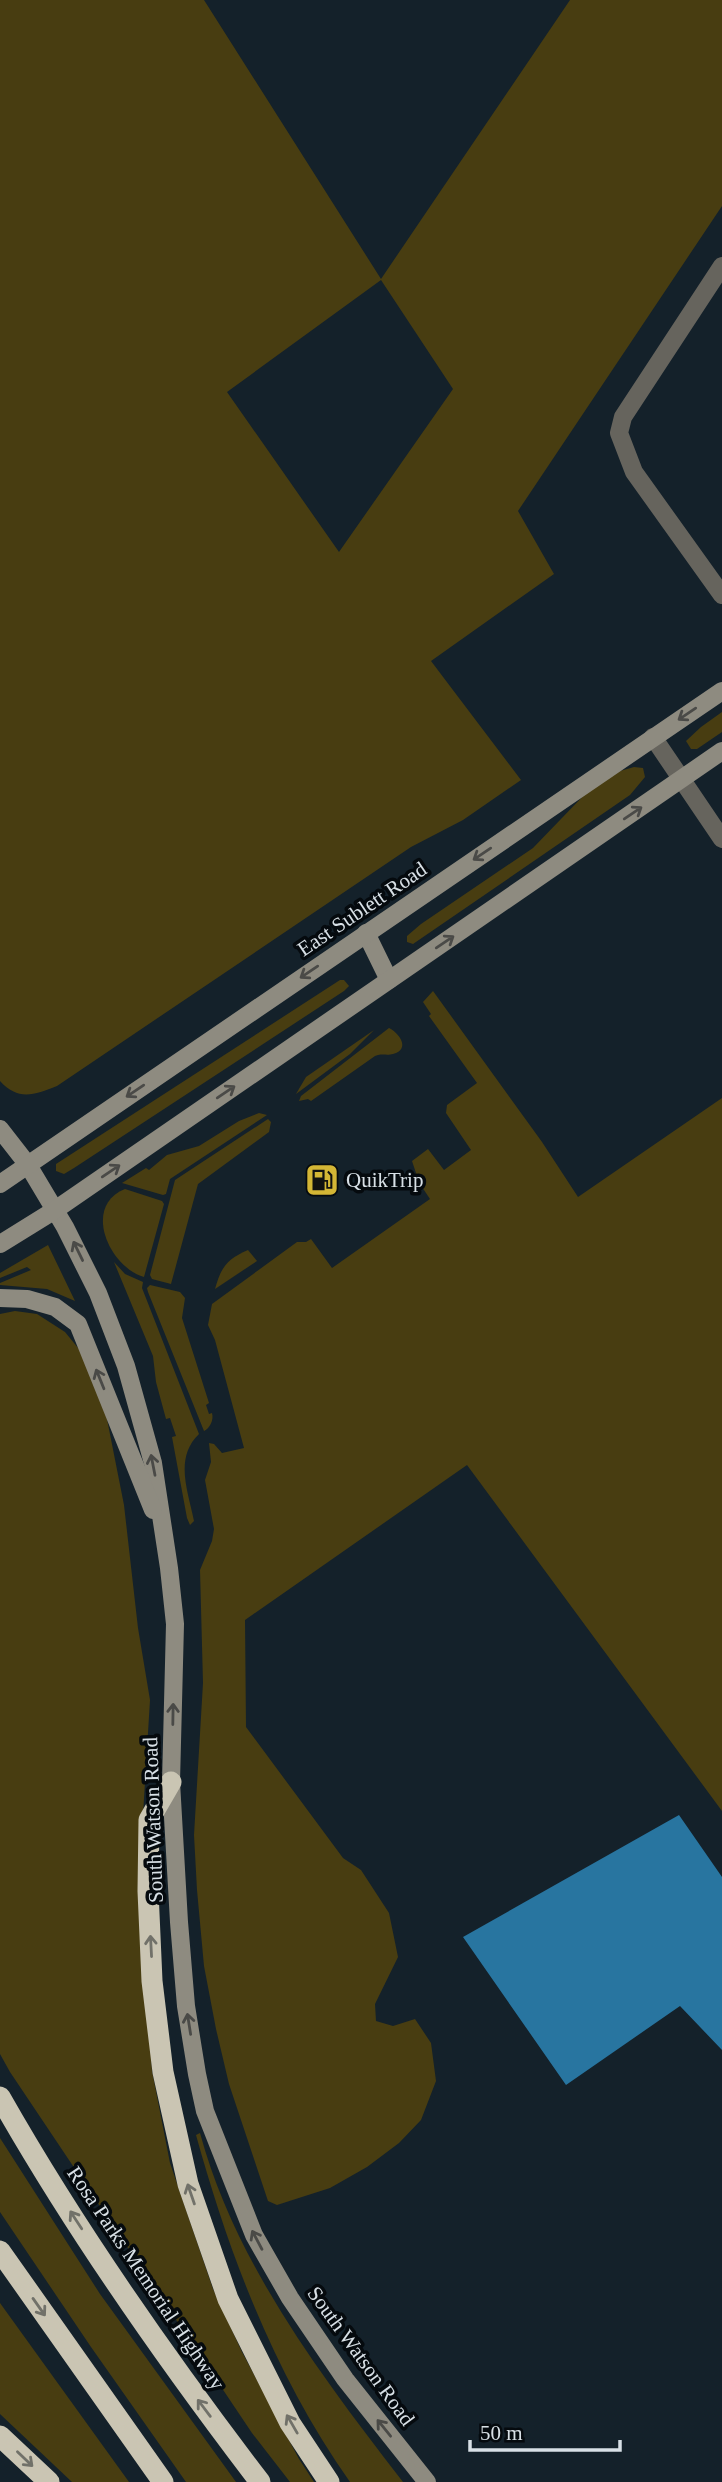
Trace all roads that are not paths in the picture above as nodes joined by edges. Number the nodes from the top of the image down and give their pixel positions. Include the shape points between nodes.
1 (722, 266) edge
2 (722, 594) edge
3 (722, 691) edge
4 (653, 737) junction
5 (722, 751) edge
6 (681, 780) junction
7 (722, 839) edge
8 (366, 933) junction
9 (389, 980) junction
10 (0, 1129) edge
11 (27, 1165) junction
12 (0, 1184) edge
13 (55, 1210) junction
14 (0, 1244) edge
15 (0, 1298) edge
16 (162, 1533) junction
17 (171, 1782) junction
18 (0, 2097) edge
19 (0, 2251) edge
20 (0, 2435) edge
21 (49, 2482) edge
22 (163, 2482) edge
23 (260, 2482) edge
24 (328, 2482) edge
25 (426, 2482) edge

1 - 2 street via 623,417 619,432 634,472
3 -> 4 main road, East Sublett Road
4 - 6 street
4 -> 8 main road, East Sublett Road
5 - 6 main road
6 - 7 street
9 -> 6 main road
8 - 9 main road
8 -> 11 main road, East Sublett Road
13 -> 9 main road
10 - 11 main road, South Watson Road
11 - 12 main road, East Sublett Road
11 - 13 main road, South Watson Road
13 - 14 main road
16 -> 13 main road, South Watson Road via 153,1463 126,1366 98,1293
16 -> 15 main road via 78,1324 55,1307
17 -> 16 main road, South Watson Road via 175,1624
24 -> 17 highway via 290,2423 228,2299 182,2159 163,2072 148,1891 149,1820
25 -> 17 main road, South Watson Road via 345,2379 290,2298 254,2235 222,2157 202,2099 186,2006
23 -> 18 highway, Rosa Parks Memorial Highway via 179,2375
19 -> 22 highway
20 -> 21 highway

